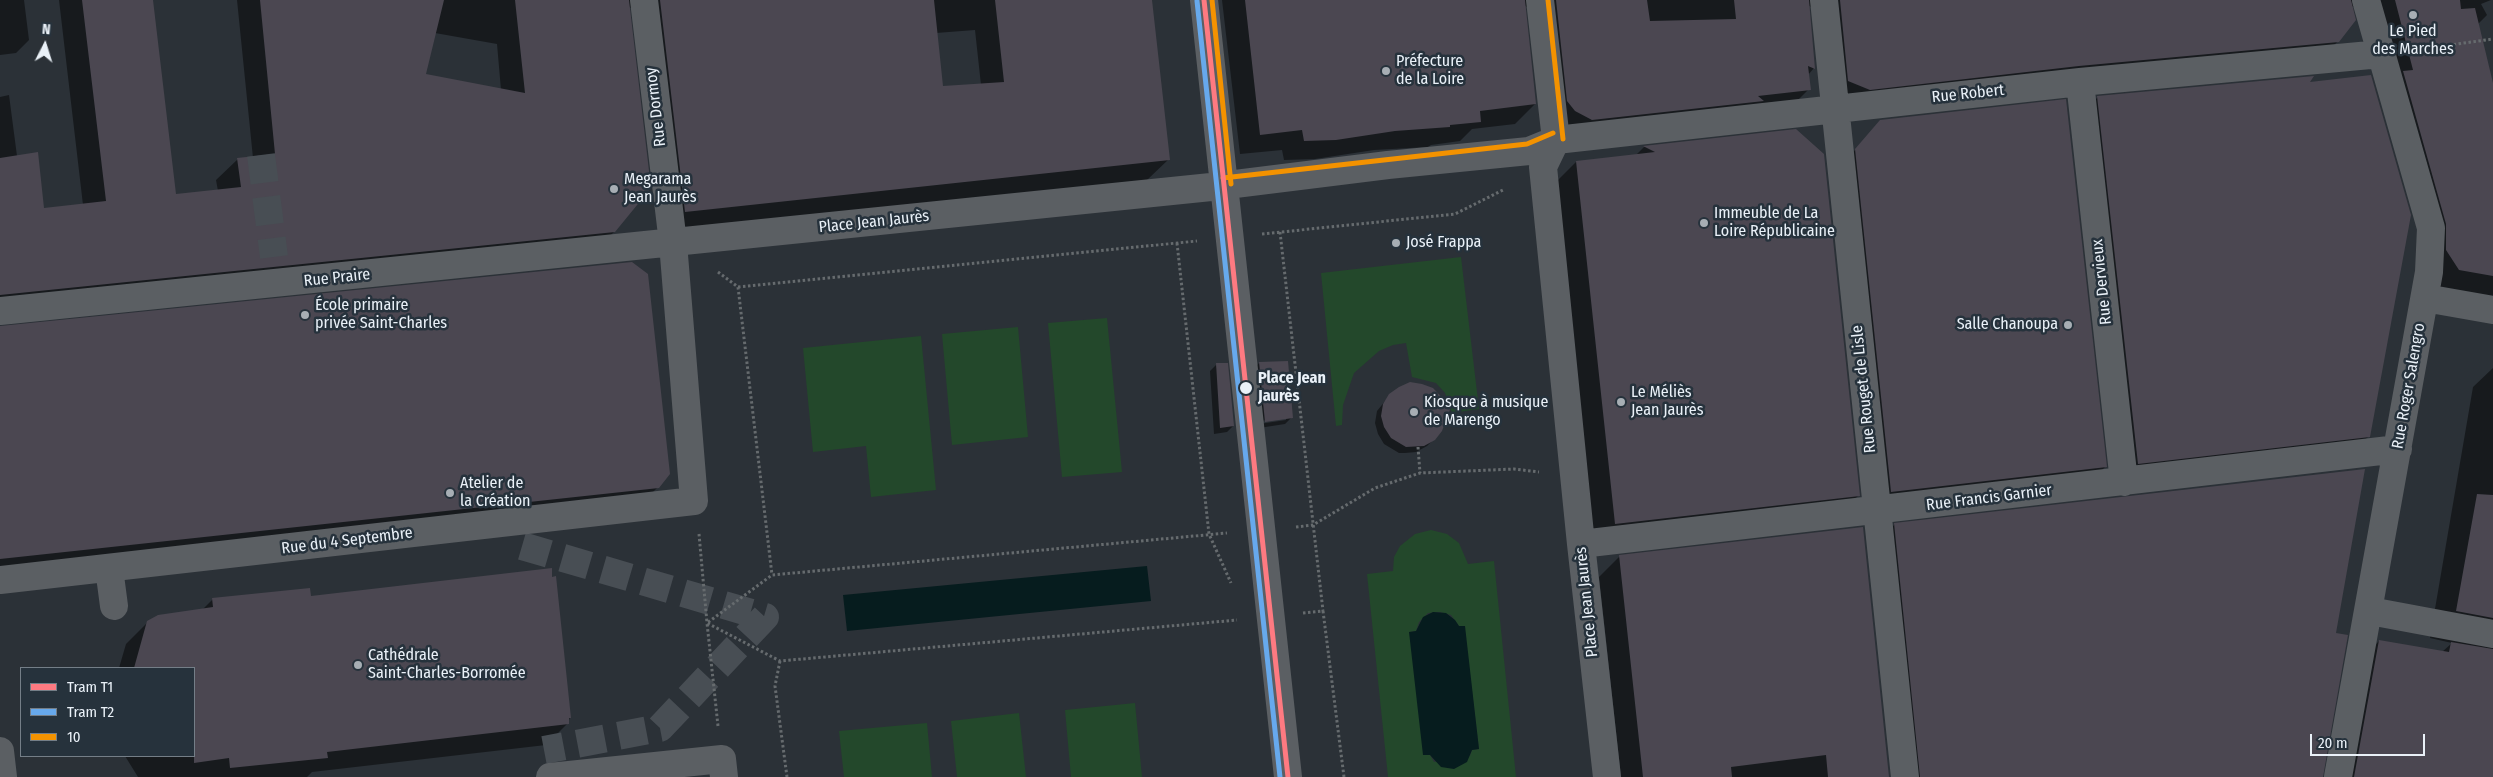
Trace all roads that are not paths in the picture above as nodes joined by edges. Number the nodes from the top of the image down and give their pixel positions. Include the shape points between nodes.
1 (644, 0) edge
2 (1188, 0) edge
3 (1204, 0) edge
4 (1220, 0) edge
5 (1540, 0) edge
6 (1824, 0) edge
7 (2366, 0) edge
8 (2381, 54) junction
9 (2080, 82) junction
10 (1835, 108) junction
11 (1556, 140) junction
12 (1225, 185) junction
13 (673, 243) junction
14 (2425, 298) junction
15 (2493, 310) edge
16 (0, 311) edge
17 (2398, 449) junction
18 (2124, 482) junction
19 (1877, 511) junction
20 (1581, 544) junction
21 (109, 568) junction
22 (0, 580) edge
23 (114, 606) dead end
24 (2370, 611) junction
25 (1278, 615) junction
26 (2493, 634) edge
27 (0, 751) edge
28 (723, 768) edge
29 (4, 777) edge
30 (550, 777) edge
31 (1288, 777) edge
32 (1303, 777) edge
33 (1607, 777) edge
34 (1905, 777) edge
35 (2338, 777) edge

1 - 13 street, Rue Dormoy
2 - 12 street
3 - 12 street
4 - 12 street
5 - 11 street
6 - 10 street, Rue Rouget de Lisle
7 - 8 street, Rue Roger Salengro
8 - 9 street, Rue Robert
8 - 14 street, Rue Roger Salengro via 2431,228
9 - 10 street, Rue Robert
9 - 18 street, Rue Dervieux
10 - 11 street, Rue Robert
10 - 19 street, Rue Rouget de Lisle
11 - 12 street, Place Jean Jaurès via 1529,151
11 - 20 street, Place Jean Jaurès via 1543,167
12 - 13 street, Place Jean Jaurès
12 - 25 street via 1238,236
13 - 16 street, Rue Praire
13 - 21 street, Rue du 4 Septembre via 694,501
14 - 15 street
14 - 17 street, Rue Roger Salengro
17 - 18 street, Rue Francis Garnier
17 - 24 street, Rue Roger Salengro
18 - 19 street, Rue Francis Garnier
19 - 20 street, Rue Francis Garnier
19 - 34 street, Rue Rouget de Lisle
20 - 33 street, Place Jean Jaurès
21 - 22 street, Rue du 4 Septembre
21 - 23 street
24 - 26 street
24 - 35 street, Rue Roger Salengro
25 - 31 street
25 - 32 street
27 - 29 street
28 - 30 street

